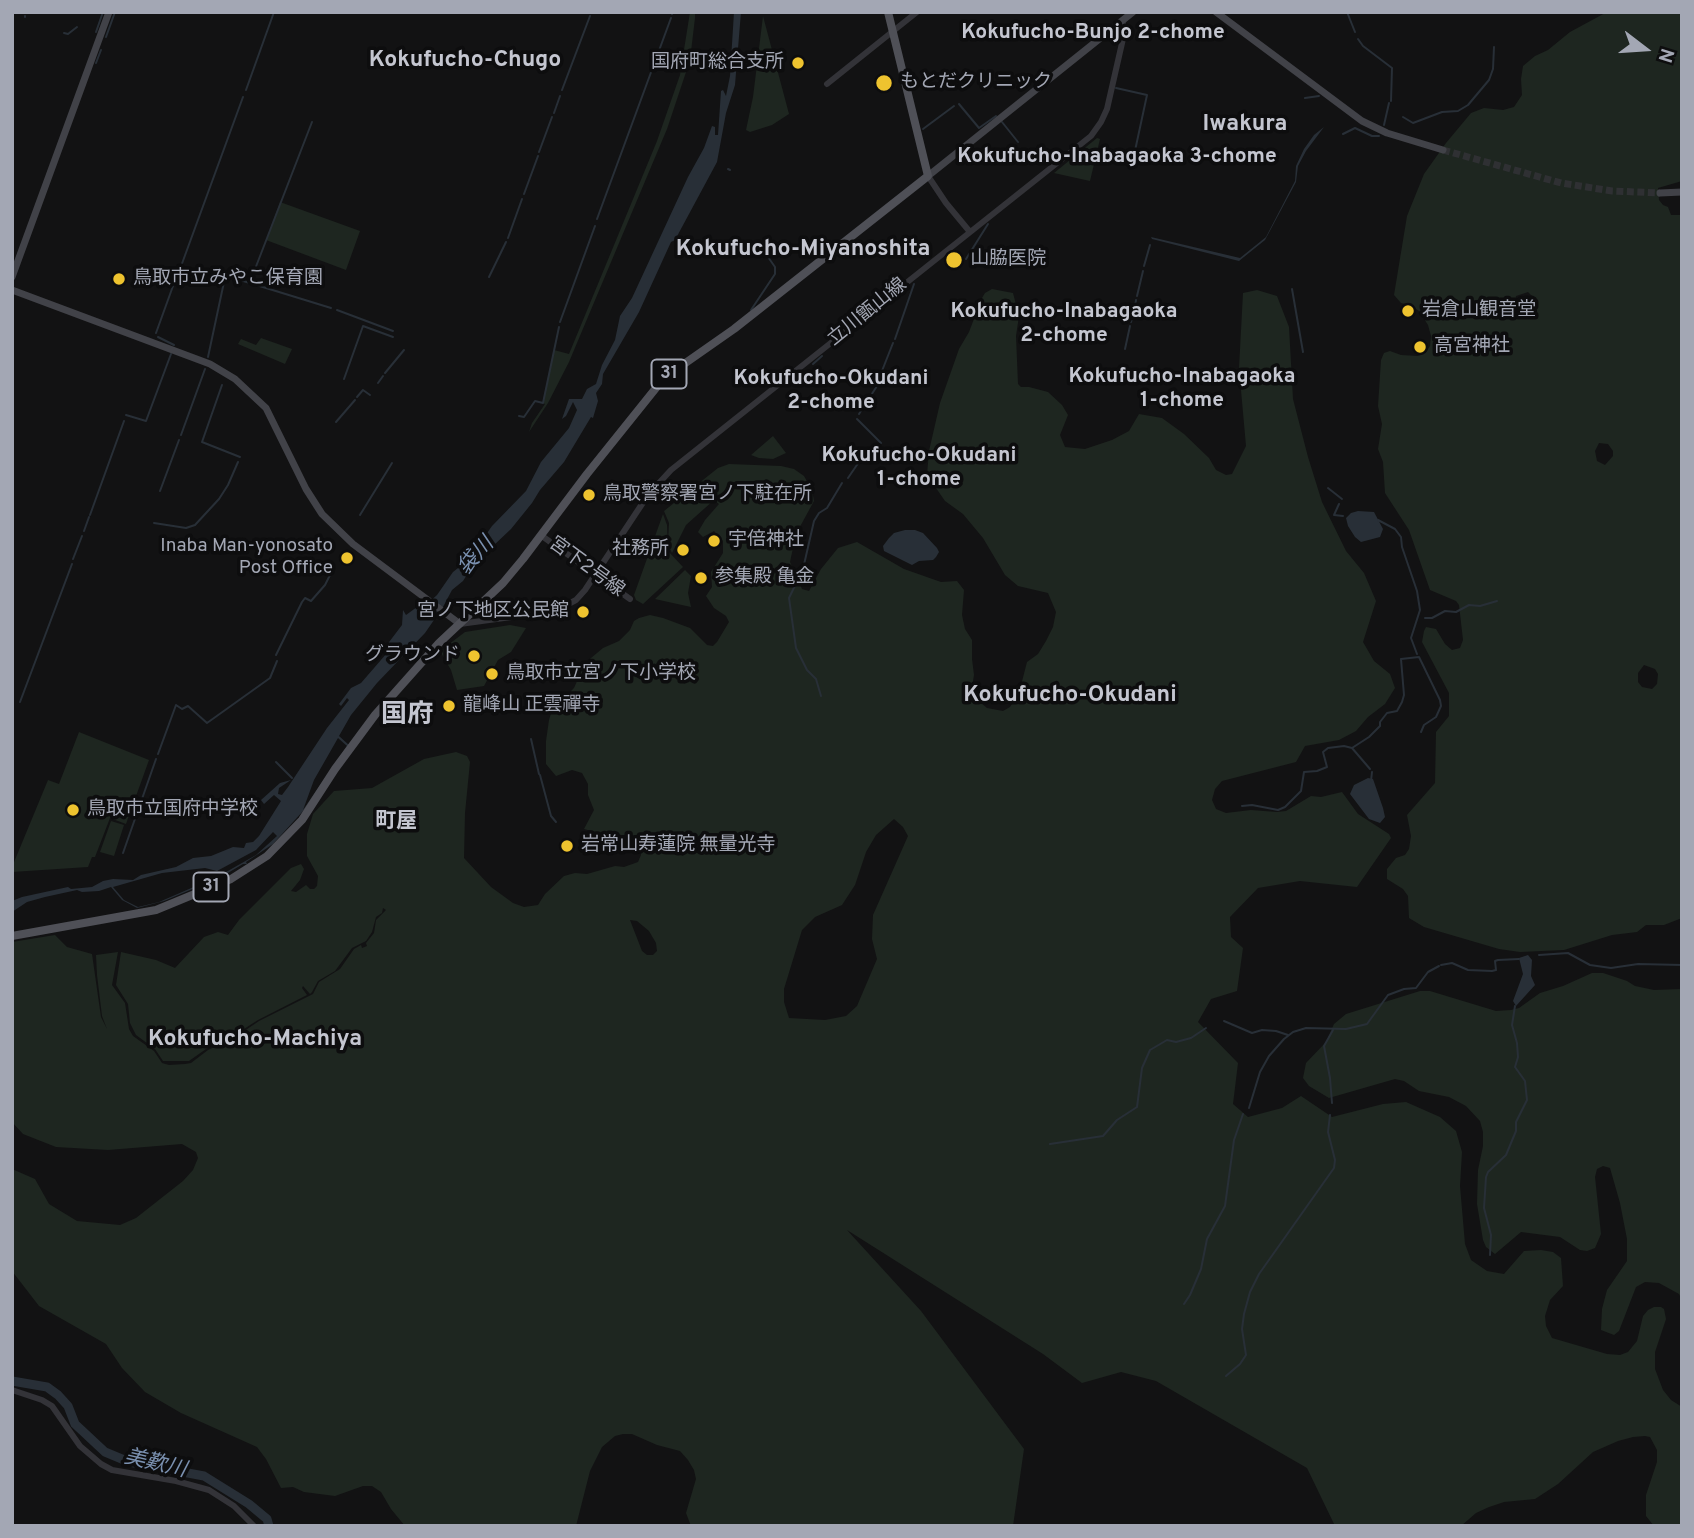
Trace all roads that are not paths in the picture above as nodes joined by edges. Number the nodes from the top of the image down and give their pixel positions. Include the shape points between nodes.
1 (109, 12) edge
2 (888, 12) edge
3 (917, 12) edge
4 (1133, 12) edge
5 (1216, 12) edge
6 (1122, 21) junction
7 (893, 30) junction
8 (827, 85) dead end
9 (1443, 150) tunnel mouth
10 (928, 176) junction
11 (1682, 192) edge
12 (1660, 193) tunnel mouth
13 (970, 232) junction
14 (12, 277) edge
15 (12, 290) edge
16 (542, 536) junction
17 (596, 575) junction
18 (630, 599) dead end
19 (456, 622) junction
20 (12, 936) edge
21 (12, 1390) edge
22 (254, 1526) edge

1 - 14 main road
2 - 7 main road
3 - 7 street
4 - 6 main road
5 - 9 main road via 1362,121
6 - 10 main road
6 - 13 street, 立川甑山線 via 1125,30 1098,127
7 - 8 street
7 - 10 main road
10 - 13 street
10 - 16 main road, 31 via 664,378
11 - 12 main road
13 - 17 street, 立川甑山線 via 671,470 648,495
15 - 19 main road via 210,364 236,379 266,408 322,514 353,544
16 - 17 street, 宮下2号線
16 - 19 main road, 31 via 503,583
17 - 18 street, 宮下2号線
17 - 19 street, 立川甑山線 via 580,596 563,608
19 - 20 main road, 31 via 373,717 293,831 253,866 156,910
21 - 22 street via 52,1406 80,1446 101,1464 209,1490

